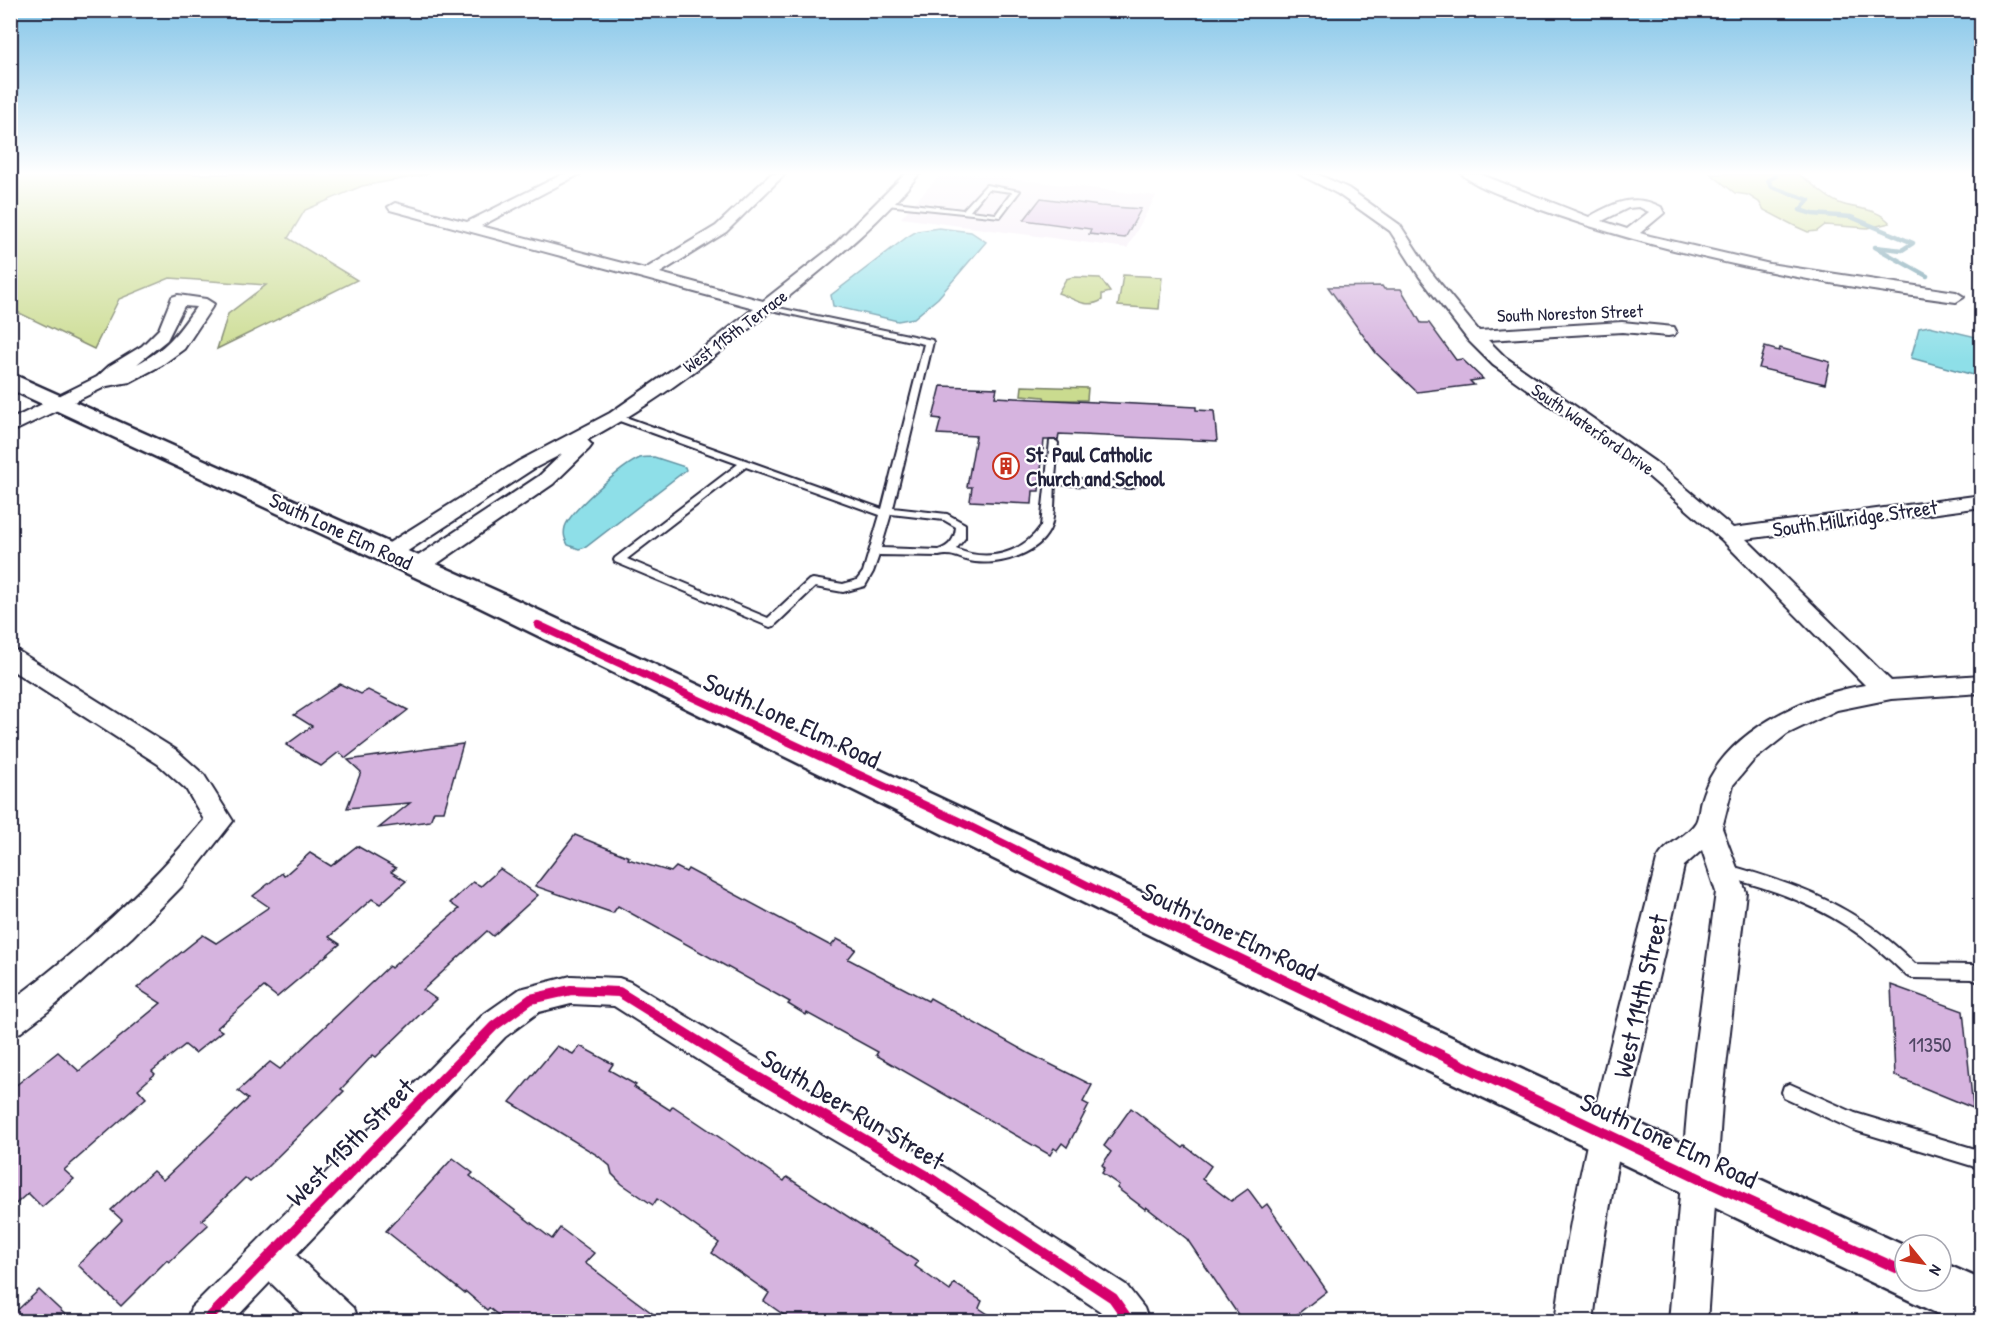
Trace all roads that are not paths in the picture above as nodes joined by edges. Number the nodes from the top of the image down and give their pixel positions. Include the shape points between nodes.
1 (501, 236) edge
2 (710, 236) edge
3 (852, 236) edge
4 (1400, 236) edge
5 (1644, 236) edge
6 (645, 276) junction
7 (1956, 297) dead end
8 (767, 307) junction
9 (1668, 331) dead end
10 (1474, 336) junction
11 (10, 380) edge
12 (103, 381) junction
13 (61, 403) junction
14 (609, 422) junction
15 (10, 428) edge
16 (1053, 443) dead end
17 (744, 464) junction
18 (1050, 481) junction
19 (1131, 484) dead end
20 (1982, 501) edge
21 (886, 512) junction
22 (1729, 535) junction
23 (949, 550) junction
24 (874, 551) junction
25 (389, 554) junction
26 (417, 567) junction
27 (10, 657) edge
28 (1982, 684) edge
29 (1883, 688) junction
30 (1708, 828) junction
31 (1723, 870) junction
32 (1982, 976) edge
33 (531, 999) joint
34 (10, 1021) edge
35 (1790, 1092) dead end
36 (1607, 1134) junction
37 (1982, 1160) edge
38 (1699, 1178) junction
39 (268, 1255) junction
40 (1893, 1267) edge
41 (1951, 1293) edge
42 (1982, 1307) edge
43 (205, 1322) edge
44 (339, 1322) edge
45 (1130, 1322) edge
46 (1574, 1322) edge
47 (1688, 1322) edge

1 - 6 street
2 - 6 street
3 - 8 street, West 115th Terrace
4 - 10 street, South Waterford Drive
5 - 7 street via 1770,268
6 - 8 street
8 - 14 street, West 115th Terrace
8 - 21 lane via 929,342
9 - 10 street, South Noreston Street via 1622,327
10 - 22 street, South Waterford Drive via 1499,361 1648,466
11 - 13 street, South Lone Elm Road
12 - 12 street via 124,378 178,345 206,304 178,300 167,331 149,350
12 - 13 street
13 - 15 street
13 - 25 street, South Lone Elm Road
14 - 17 lane
14 - 25 street, West 115th Terrace via 526,465
14 - 26 street, West 115th Terrace via 546,480
16 - 18 lane
17 - 21 lane
17 - 24 lane via 619,560 770,623 813,583 843,588 861,583
18 - 19 lane
18 - 23 lane via 1046,526 1040,538 1025,550 982,559 961,557
20 - 22 street, South Millridge Street
21 - 23 lane via 932,514 956,521 961,526 960,538
21 - 24 lane
22 - 29 street, South Waterford Drive
23 - 24 lane
25 - 26 street, South Lone Elm Road
26 - 36 street, South Lone Elm Road via 969,826
27 - 34 street via 167,757 195,782 219,821 125,928
28 - 29 street
29 - 30 street via 1838,699 1770,730 1739,758 1720,784
30 - 31 street
30 - 36 street, West 114th Street via 1671,860
31 - 32 lane via 1822,906 1866,929 1912,971 1971,972
31 - 38 street via 1731,892
33 - 39 street, West 115th Street via 494,1026
33 - 45 street, South Deer Run Street via 571,990 619,992 924,1174 1113,1298
35 - 37 lane via 1854,1120
36 - 38 street, South Lone Elm Road
36 - 46 street, West 114th Street via 1582,1256
38 - 40 street, South Lone Elm Road
38 - 47 street
39 - 43 street, West 115th Street
39 - 44 street
41 - 42 street

